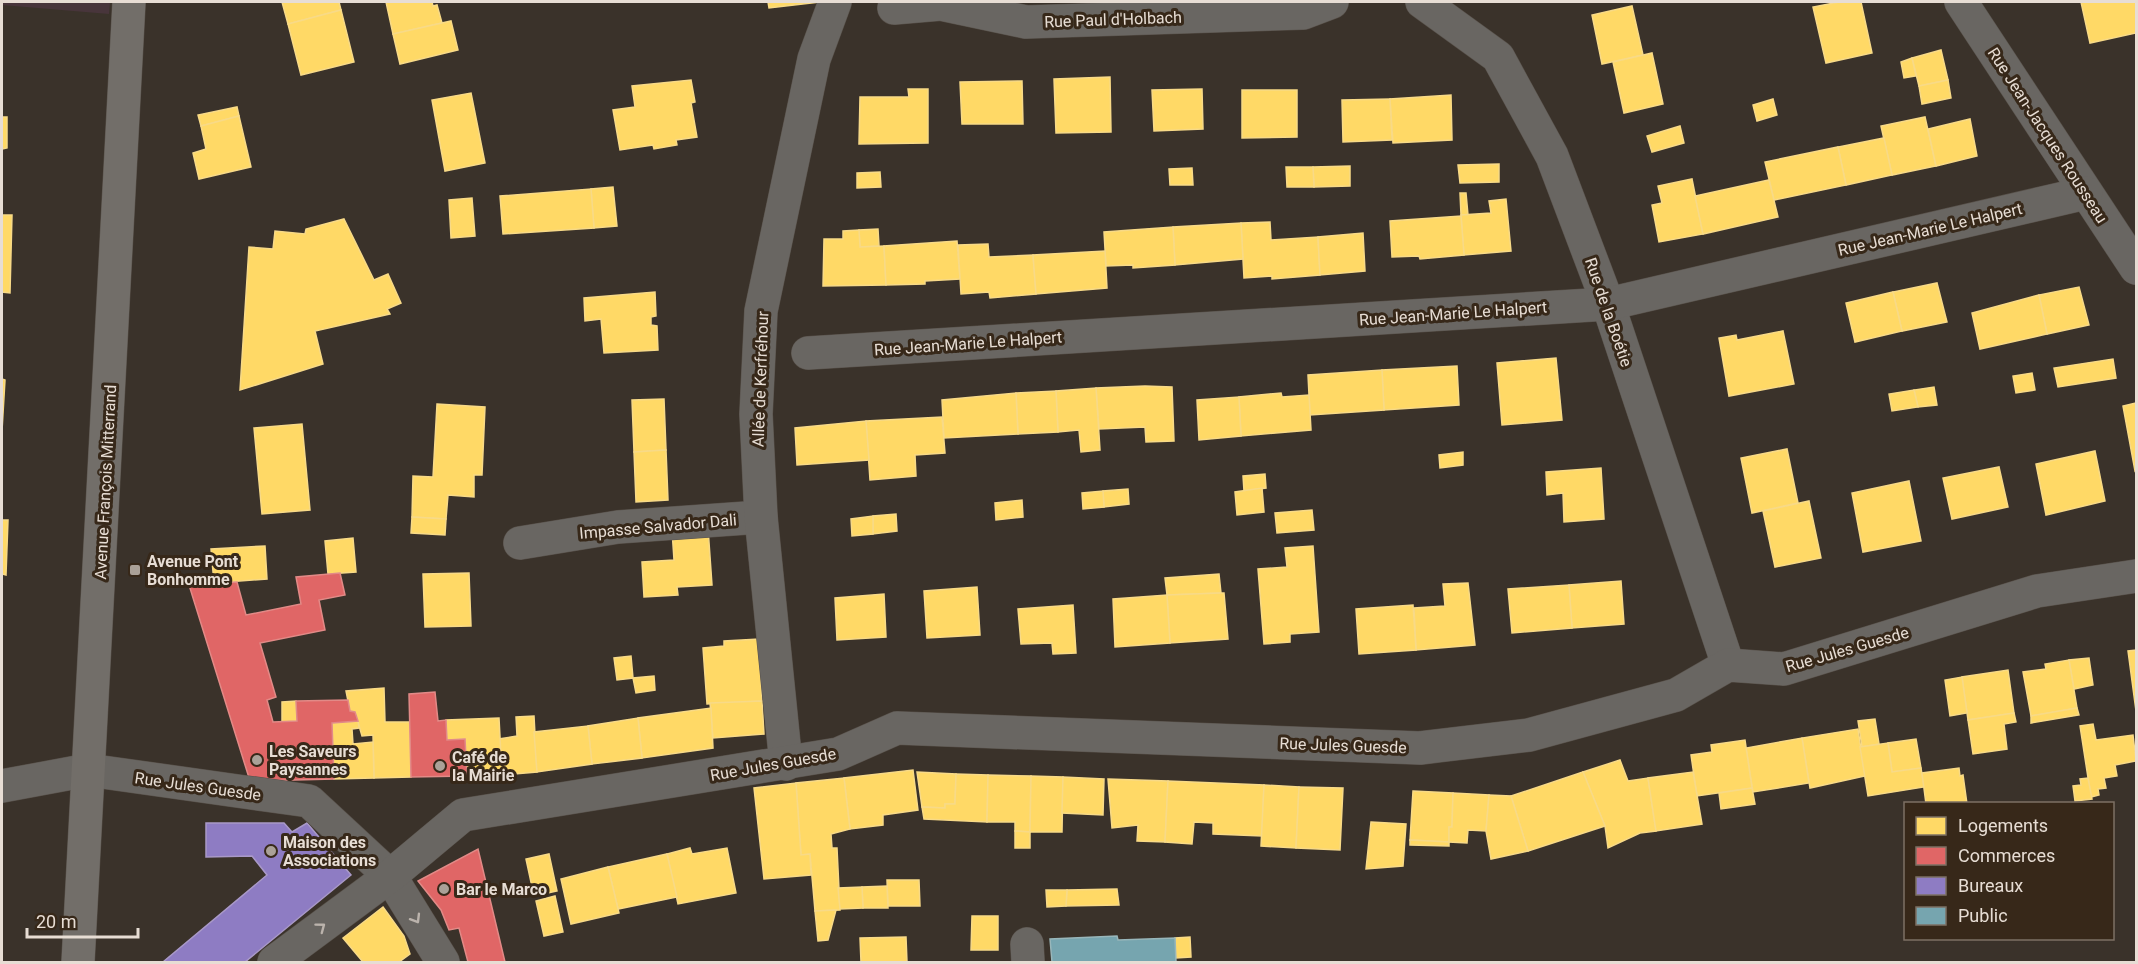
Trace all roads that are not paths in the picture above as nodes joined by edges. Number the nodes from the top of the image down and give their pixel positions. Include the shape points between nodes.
1 (129, 2) edge
2 (835, 2) edge
3 (1332, 2) edge
4 (1422, 2) edge
5 (1961, 2) edge
6 (894, 8) dead end
7 (2086, 193) junction
8 (2136, 268) edge
9 (1608, 304) junction
10 (808, 353) dead end
11 (761, 516) junction
12 (520, 543) dead end
13 (2136, 576) edge
14 (1728, 664) junction
15 (786, 764) junction
16 (88, 770) junction
17 (2, 786) edge
18 (390, 876) junction
19 (78, 963) edge
20 (274, 963) edge
21 (442, 963) edge

1 - 16 main road, Avenue François Mitterrand
2 - 11 street, Allée de Kerfréhour via 814,58 761,310 756,414
3 - 6 street, Rue Paul d'Holbach via 1303,13 1026,22 941,4
4 - 9 street, Rue de la Boétie via 1498,57 1552,156
5 - 7 street, Rue Jean-Jacques Rousseau
7 - 8 street, Rue Jean-Jacques Rousseau
7 - 9 street, Rue Jean-Marie Le Halpert
9 - 10 street, Rue Jean-Marie Le Halpert
9 - 14 street, Rue de la Boétie
11 - 12 street, Impasse Salvador Dali via 618,526
11 - 15 street, Allée de Kerfréhour
13 - 14 street, Rue Jules Guesde via 2037,591 1784,669
14 - 15 street, Rue Jules Guesde via 1677,695 1529,735 1420,748 897,728 838,754
15 - 18 street, Rue Jules Guesde via 463,814
16 - 17 street, Rue Jules Guesde
16 - 18 street, Rue Jules Guesde via 309,801
16 - 19 main road, Avenue François Mitterrand
20 -> 18 street
18 -> 21 street

